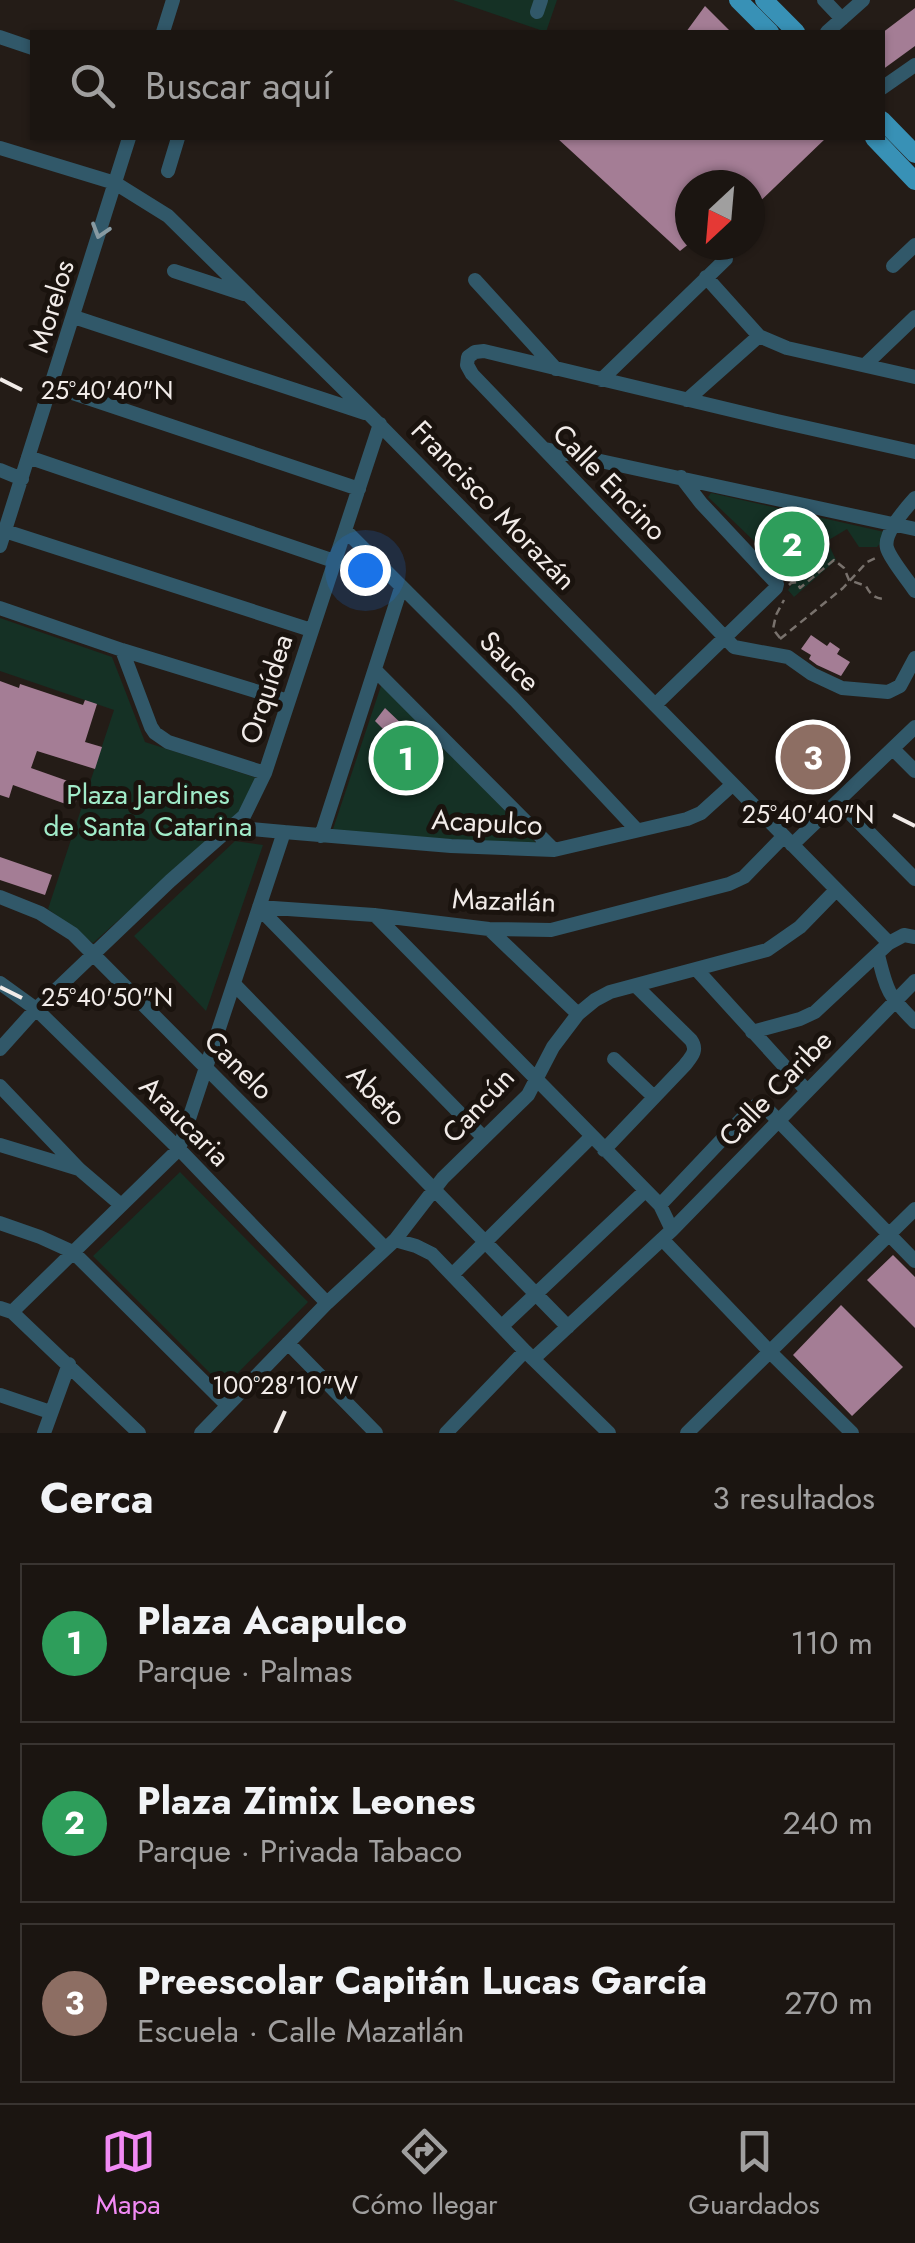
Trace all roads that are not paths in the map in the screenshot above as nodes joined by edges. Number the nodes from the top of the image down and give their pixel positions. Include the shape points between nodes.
1 (174, 0) edge
2 (738, 0) edge
3 (764, 0) edge
4 (824, 0) edge
5 (863, 0) edge
6 (842, 19) junction
7 (164, 30) edge
8 (768, 30) edge
9 (794, 30) edge
10 (829, 30) edge
11 (0, 37) edge
12 (30, 47) edge
13 (915, 65) edge
14 (885, 86) edge
15 (885, 123) edge
16 (128, 140) edge
17 (177, 140) edge
18 (876, 140) edge
19 (0, 148) edge
20 (915, 154) edge
21 (168, 171) dead end
22 (915, 180) edge
23 (115, 183) junction
24 (915, 245) edge
25 (724, 260) edge
26 (894, 266) dead end
27 (174, 271) dead end
28 (706, 277) junction
29 (475, 280) dead end
30 (249, 296) junction
31 (74, 317) junction
32 (915, 317) edge
33 (759, 336) junction
34 (866, 364) junction
35 (557, 369) junction
36 (915, 376) edge
37 (602, 380) junction
38 (52, 386) junction
39 (688, 400) junction
40 (375, 420) junction
41 (544, 450) junction
42 (915, 452) edge
43 (28, 457) junction
44 (0, 470) edge
45 (680, 477) junction
46 (22, 479) junction
47 (359, 489) junction
48 (915, 498) edge
49 (895, 525) junction
50 (915, 529) edge
51 (344, 530) junction
52 (2, 538) edge
53 (334, 561) junction
54 (401, 588) junction
55 (915, 590) edge
56 (0, 608) edge
57 (311, 630) junction
58 (726, 638) junction
59 (122, 650) junction
60 (915, 658) edge
61 (376, 671) junction
62 (288, 702) junction
63 (656, 706) junction
64 (915, 727) edge
65 (893, 749) junction
66 (915, 771) edge
67 (265, 773) junction
68 (732, 785) junction
69 (838, 801) junction
70 (230, 827) junction
71 (637, 830) junction
72 (284, 832) junction
73 (321, 836) junction
74 (788, 840) junction
75 (554, 850) junction
76 (915, 878) edge
77 (836, 890) junction
78 (0, 898) edge
79 (259, 907) junction
80 (374, 915) junction
81 (489, 928) junction
82 (915, 937) edge
83 (889, 943) junction
84 (94, 954) junction
85 (878, 955) junction
86 (697, 970) junction
87 (915, 981) edge
88 (0, 983) edge
89 (234, 984) junction
90 (636, 986) junction
91 (895, 1001) junction
92 (36, 1009) junction
93 (578, 1014) junction
94 (915, 1022) edge
95 (752, 1032) junction
96 (0, 1049) edge
97 (614, 1060) dead end
98 (206, 1068) junction
99 (536, 1080) junction
100 (0, 1086) edge
101 (807, 1090) junction
102 (654, 1098) junction
103 (777, 1121) junction
104 (590, 1136) junction
105 (483, 1137) junction
106 (0, 1144) edge
107 (179, 1149) junction
108 (604, 1150) junction
109 (79, 1169) junction
110 (435, 1191) junction
111 (645, 1191) junction
112 (660, 1204) junction
113 (120, 1205) junction
114 (915, 1209) edge
115 (0, 1223) edge
116 (666, 1235) junction
117 (889, 1235) junction
118 (484, 1242) junction
119 (390, 1244) junction
120 (73, 1252) junction
121 (915, 1262) edge
122 (453, 1274) junction
123 (534, 1294) junction
124 (326, 1303) junction
125 (6, 1310) edge
126 (502, 1326) junction
127 (568, 1327) junction
128 (288, 1342) junction
129 (770, 1352) junction
130 (530, 1355) junction
131 (68, 1364) junction
132 (0, 1395) edge
133 (227, 1405) junction
134 (50, 1412) junction
135 (44, 1433) edge
136 (139, 1433) edge
137 (201, 1433) edge
138 (376, 1433) edge
139 (446, 1433) edge
140 (609, 1433) edge
141 (687, 1433) edge
142 (852, 1433) edge

1 - 7 street
2 - 8 main road
3 - 9 main road
4 - 6 street
5 - 6 street
6 - 10 street
11 - 12 street
13 - 14 street
15 - 20 main road
16 - 23 street, Morelos
17 - 21 street
18 - 22 main road
19 - 23 street, Francisco Morazán
23 - 30 street, Francisco Morazán via 168,216
23 -> 31 street, Morelos
24 - 26 street
25 - 28 street
27 - 30 street
28 - 33 street
28 - 37 street
29 - 35 street
30 - 40 street, Francisco Morazán
31 - 38 street, Morelos
31 - 40 street
32 - 34 street
33 - 34 street
33 - 39 street
34 - 36 street
35 - 37 street
35 - 41 street, Calle Encino via 484,351 468,357 466,365
37 - 39 street
38 - 43 street, Morelos
38 - 47 street
39 - 42 street
40 - 47 street, Orquídea
40 - 63 street, Francisco Morazán
41 - 45 street
41 - 58 street, Calle Encino
43 - 46 street, Morelos
43 - 53 street
44 - 46 street
45 - 49 street
45 - 58 street via 777,584
46 - 52 street, Morelos
47 - 51 street, Orquídea
48 - 49 street
49 - 50 street
49 - 55 street via 887,549
51 - 53 street, Orquídea
51 - 54 street, Sauce
52 - 57 street
53 - 57 street, Orquídea
54 - 61 street
54 - 71 street, Sauce
56 - 59 street
57 - 62 street, Orquídea
58 - 60 street via 734,647 788,658 842,688 888,692 900,686
58 - 63 street
59 - 62 street
59 - 67 street via 154,733
61 - 73 street
61 - 75 street
62 - 67 street, Orquídea
63 - 68 street, Francisco Morazán
64 - 65 street, Mazatlán
65 - 66 street
65 - 69 street, Mazatlán
67 - 70 street, Orquídea via 244,816
68 - 71 street, Acapulco via 701,813
68 - 74 street, Francisco Morazán
69 - 74 street, Mazatlán
69 - 76 street
70 - 72 street, Acapulco
70 - 84 street, Orquídea
71 - 75 street, Acapulco
72 - 73 street, Acapulco
72 - 79 street
73 - 75 street, Acapulco
74 - 77 street, Francisco Morazán
74 - 81 street, Mazatlán via 729,884 551,930
77 - 83 street, Francisco Morazán
77 - 86 street, Cancún via 768,950
78 - 84 street, Canelo via 40,913
79 - 80 street, Mazatlán
79 - 89 street
79 - 105 street
80 - 81 street, Mazatlán
80 - 99 street
81 - 93 street
82 - 83 street
83 - 85 street
84 - 92 street, Orquídea
84 - 98 street, Canelo
85 - 91 street
85 - 95 street via 815,1012
86 - 90 street, Cancún
86 - 95 street
87 - 91 street, Calle Caribe
88 - 92 street, Araucaria
89 - 98 street
89 - 110 street, Abeto
90 - 93 street, Cancún via 610,992
90 - 102 street via 695,1046
91 - 94 street
91 - 101 street, Calle Caribe
92 - 96 street, Orquídea
92 - 107 street, Araucaria
93 - 99 street, Cancún
95 - 101 street
97 - 102 street
98 - 107 street
98 - 119 street, Canelo
99 - 104 street
99 - 105 street, Cancún
100 - 109 street
101 - 103 street, Calle Caribe
102 - 108 street
103 - 112 street via 756,1106
103 - 116 street, Calle Caribe
103 - 117 street
104 - 108 street
104 - 118 street
105 - 110 street, Cancún
106 - 109 street
107 - 113 street
107 - 124 street, Araucaria
108 - 111 street
109 - 113 street
110 - 118 street, Abeto
110 - 119 street, Cancún
111 - 112 street
111 - 123 street
112 - 116 street
113 - 120 street
114 - 117 street
115 - 120 street
116 - 127 street, Calle Caribe
116 - 129 street
117 - 121 street
117 - 129 street
118 - 122 street
118 - 123 street, Abeto
119 - 122 street, Canelo via 416,1246
119 - 124 street, Cancún
120 - 125 street
120 - 133 street
122 - 126 street, Canelo
123 - 126 street
123 - 127 street, Abeto
124 - 128 street, Cancún
125 - 131 street
126 - 130 street, Canelo
127 - 130 street, Calle Caribe
128 - 133 street, Cancún
128 - 138 street
129 - 141 street
129 - 142 street
130 - 139 street, Calle Caribe
130 - 140 street, Canelo
131 - 134 street
131 - 136 street
132 - 134 street
133 - 137 street, Cancún
134 - 135 street

